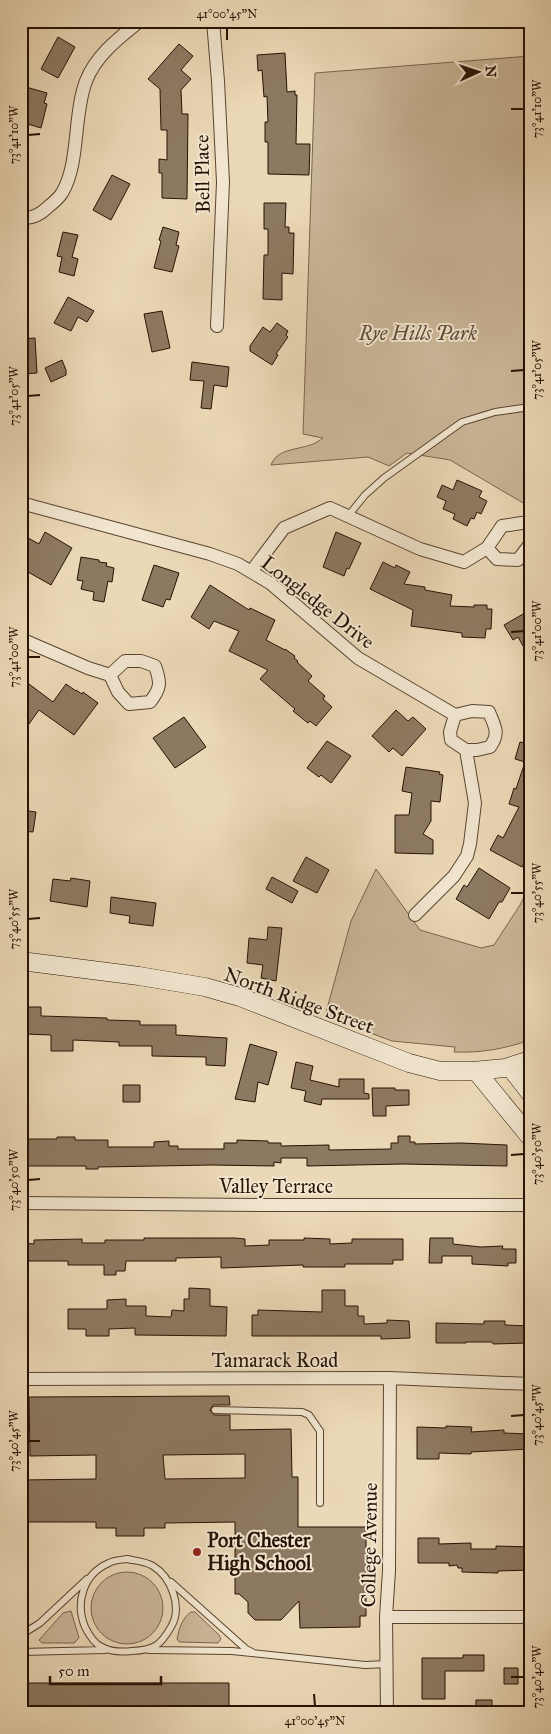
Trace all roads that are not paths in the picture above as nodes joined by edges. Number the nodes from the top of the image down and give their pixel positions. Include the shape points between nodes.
1 (140, 21) edge
2 (213, 21) edge
3 (21, 218) edge
4 (217, 326) dead end
5 (530, 407) edge
6 (21, 503) edge
7 (348, 516) junction
8 (530, 527) edge
9 (530, 544) edge
10 (487, 548) junction
11 (251, 572) junction
12 (21, 639) edge
13 (110, 675) dead end
14 (455, 715) junction
15 (466, 750) junction
16 (416, 915) dead end
17 (21, 961) edge
18 (530, 1060) edge
19 (510, 1067) junction
20 (476, 1071) junction
21 (530, 1093) edge
22 (530, 1137) edge
23 (21, 1203) edge
24 (530, 1204) edge
25 (390, 1378) junction
26 (21, 1379) edge
27 (530, 1384) edge
28 (215, 1410) dead end
29 (320, 1503) dead end
30 (95, 1572) junction
31 (167, 1580) junction
32 (386, 1617) junction
33 (530, 1617) edge
34 (21, 1635) edge
35 (112, 1650) junction
36 (149, 1650) junction
37 (21, 1652) edge
38 (258, 1654) junction
39 (387, 1664) junction
40 (387, 1713) edge

1 - 3 street via 114,42 86,80 69,176 61,195 31,219
2 - 4 street, Bell Place via 222,182
5 - 7 lane via 495,412 462,422 384,478
6 - 11 street, Longledge Drive via 210,554
7 - 10 street via 420,549 464,562
7 - 11 street via 330,508 284,528
8 - 10 street via 528,522 502,526
9 - 10 street via 518,560 497,559
11 - 14 street, Longledge Drive via 270,583 358,658
12 - 13 street
14 - 15 street via 451,740
14 - 15 street via 488,712 496,730 496,739 490,747
15 - 16 street via 475,804 468,850 454,876
17 - 20 street, North Ridge Street via 205,987 240,997 409,1063 440,1071
18 - 19 street, North Ridge Street
19 - 20 street, North Ridge Street
19 - 21 street
20 - 22 street
23 - 24 street, Valley Terrace
25 - 26 street, Tamarack Road
25 - 27 street, Tamarack Road
25 - 32 street, College Avenue
28 - 29 lane via 302,1412 309,1416 320,1431
30 - 31 lane via 109,1562 127,1559 146,1563
30 - 34 lane via 40,1623
30 - 35 lane via 85,1585 80,1616 89,1636 101,1647
31 - 36 lane via 176,1604 173,1623 164,1638
31 - 38 lane via 246,1649
32 - 33 street
32 - 39 street, College Avenue
35 - 36 lane
35 - 37 lane
36 - 38 lane
38 - 39 lane via 365,1665
39 - 40 street, College Avenue

